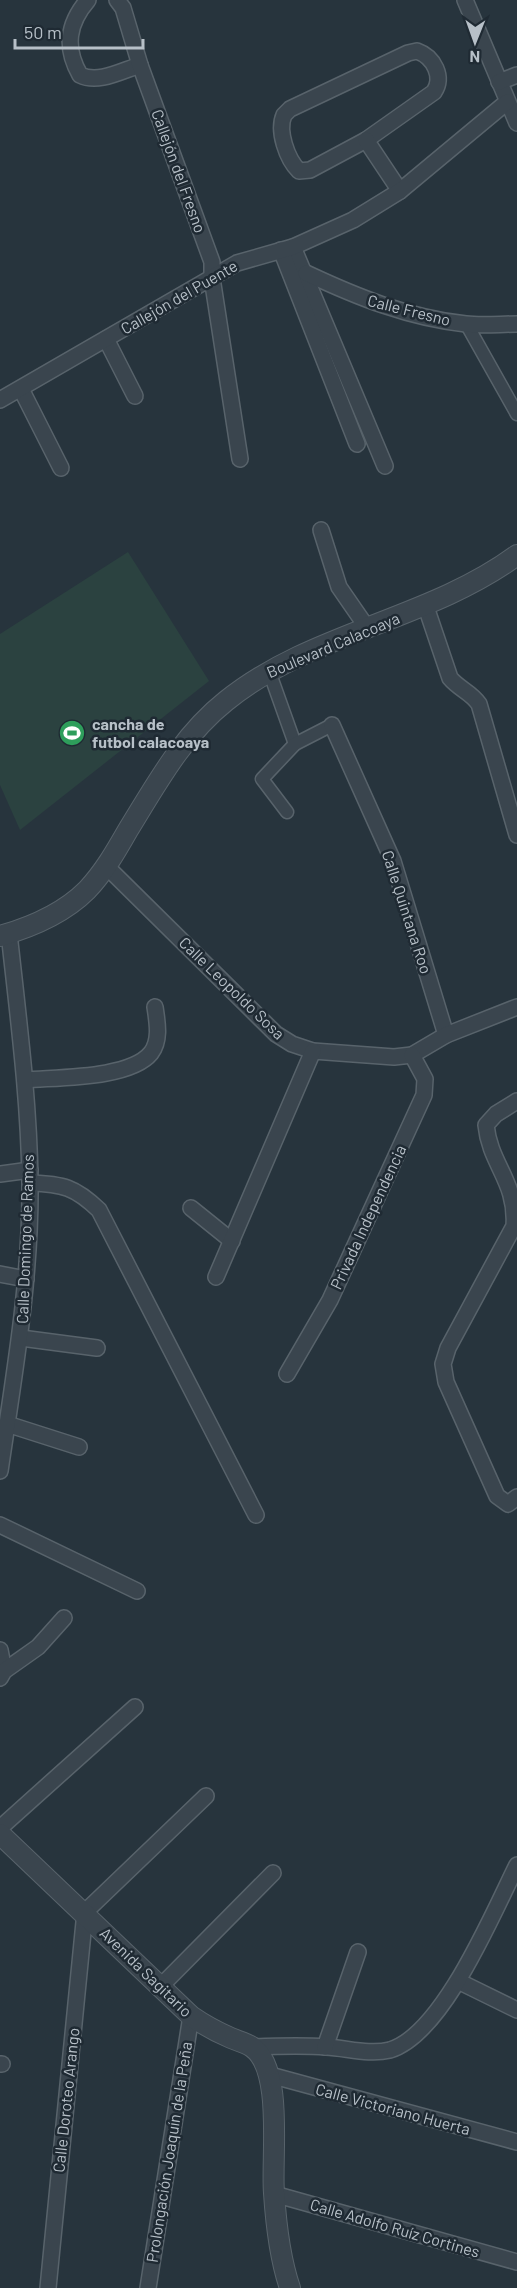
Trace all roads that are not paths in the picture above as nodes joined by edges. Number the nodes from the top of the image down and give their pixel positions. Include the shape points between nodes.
1 (88, 0) edge
2 (117, 0) edge
3 (465, 0) edge
4 (140, 65) junction
5 (517, 75) edge
6 (499, 82) junction
7 (507, 102) junction
8 (517, 123) edge
9 (366, 140) junction
10 (400, 191) junction
11 (287, 248) junction
12 (306, 273) junction
13 (212, 278) junction
14 (517, 324) edge
15 (466, 325) junction
16 (106, 339) junction
17 (21, 389) junction
18 (135, 396) dead end
19 (0, 400) edge
20 (517, 414) edge
21 (357, 444) dead end
22 (240, 459) dead end
23 (385, 466) dead end
24 (61, 468) dead end
25 (321, 530) dead end
26 (513, 562) edge
27 (426, 607) junction
28 (368, 629) junction
29 (268, 671) junction
30 (332, 725) joint
31 (295, 744) junction
32 (287, 812) dead end
33 (517, 835) edge
34 (106, 866) junction
35 (4, 935) edge
36 (155, 1007) dead end
37 (517, 1007) edge
38 (446, 1035) junction
39 (313, 1051) junction
40 (412, 1055) junction
41 (25, 1080) junction
42 (517, 1101) edge
43 (0, 1174) edge
44 (30, 1177) junction
45 (191, 1208) dead end
46 (232, 1241) junction
47 (0, 1274) edge
48 (216, 1277) dead end
49 (26, 1279) junction
50 (21, 1338) junction
51 (97, 1348) dead end
52 (287, 1374) dead end
53 (4, 1430) edge
54 (79, 1448) dead end
55 (0, 1471) edge
56 (512, 1500) edge
57 (256, 1515) dead end
58 (0, 1525) edge
59 (137, 1591) dead end
60 (64, 1618) dead end
61 (0, 1650) edge
62 (2, 1675) edge
63 (135, 1707) dead end
64 (206, 1796) dead end
65 (0, 1828) edge
66 (0, 1834) edge
67 (517, 1865) edge
68 (273, 1873) dead end
69 (85, 1912) junction
70 (358, 1952) dead end
71 (459, 1982) junction
72 (159, 1988) junction
73 (517, 2010) edge
74 (191, 2016) junction
75 (253, 2047) junction
76 (325, 2047) junction
77 (270, 2076) junction
78 (517, 2142) edge
79 (274, 2194) junction
80 (517, 2262) edge
81 (48, 2288) edge
82 (148, 2288) edge
83 (290, 2288) edge

1 - 4 street via 73,21 69,38 80,75 98,78
2 - 4 street, Callejón del Fresno
3 - 6 street
4 - 13 street, Callejón del Fresno via 212,262
5 - 6 street
6 - 7 street
7 - 8 street
7 - 10 street, Callejón del Puente
9 - 9 street via 434,93 438,75 426,54 408,53 290,109 280,123 293,165 299,171 309,170
9 - 10 street
10 - 11 street, Callejón del Puente via 353,220
11 - 12 street
11 - 13 street, Callejón del Puente via 237,263
11 - 21 street
12 - 15 street, Calle Fresno via 358,297 409,314
12 - 23 street
13 - 16 street, Callejón del Puente
13 - 22 street, Callejón del Fresno
14 - 15 street, Calle Fresno
15 - 20 street
16 - 17 street, Callejón del Puente
16 - 18 street
17 - 19 street, Callejón del Puente
17 - 24 street
25 - 28 street via 339,587
26 - 27 street, Boulevard Calacoaya
27 - 28 street, Boulevard Calacoaya
27 - 33 street via 450,678 473,694 479,704
28 - 29 street, Boulevard Calacoaya
29 - 31 street
29 - 34 street, Boulevard Calacoaya via 198,725 171,760
30 - 31 street
30 - 38 street, Calle Quintana Roo via 393,861
31 - 32 street via 262,780
34 - 35 street, Boulevard Calacoaya via 87,890 64,909
34 - 39 street, Calle Leopoldo Sosa via 276,1034
35 - 41 street, Calle Domingo de Ramos
36 - 41 street via 158,1031 152,1052 136,1066
37 - 38 street, Calle Leopoldo Sosa
38 - 40 street, Calle Leopoldo Sosa
39 - 40 street, Calle Leopoldo Sosa via 394,1058
39 - 46 street
40 - 52 street, Privada Independencia via 425,1079 424,1095 330,1300
41 - 44 street, Calle Domingo de Ramos
42 - 56 street via 486,1125 488,1141 511,1186 513,1226 443,1364 446,1382 497,1496
43 - 44 street
44 - 49 street, Calle Domingo de Ramos
44 - 57 street via 82,1194 99,1210
45 - 46 street
46 - 48 street
47 - 49 street
49 - 50 street, Calle Domingo de Ramos
50 - 51 street
50 - 53 street, Calle Domingo de Ramos
53 - 54 street
53 - 55 street, Calle Domingo de Ramos
58 - 59 street
60 - 62 street via 38,1647
61 - 62 street
63 - 65 street
64 - 69 street
66 - 69 street, Avenida Sagitario
67 - 71 street
68 - 72 street
69 - 72 street, Avenida Sagitario
69 - 81 street, Calle Doroteo Arango
70 - 76 street
71 - 73 street
71 - 76 street via 406,2042 371,2052
72 - 74 street, Avenida Sagitario
74 - 75 street, Avenida Sagitario
74 - 82 street, Prolongación Joaquín de la Peña
75 - 76 street
75 - 77 street
77 - 78 street, Calle Victoriano Huerta
77 - 79 street
79 - 80 street, Calle Adolfo Ruíz Cortines
79 - 83 street

